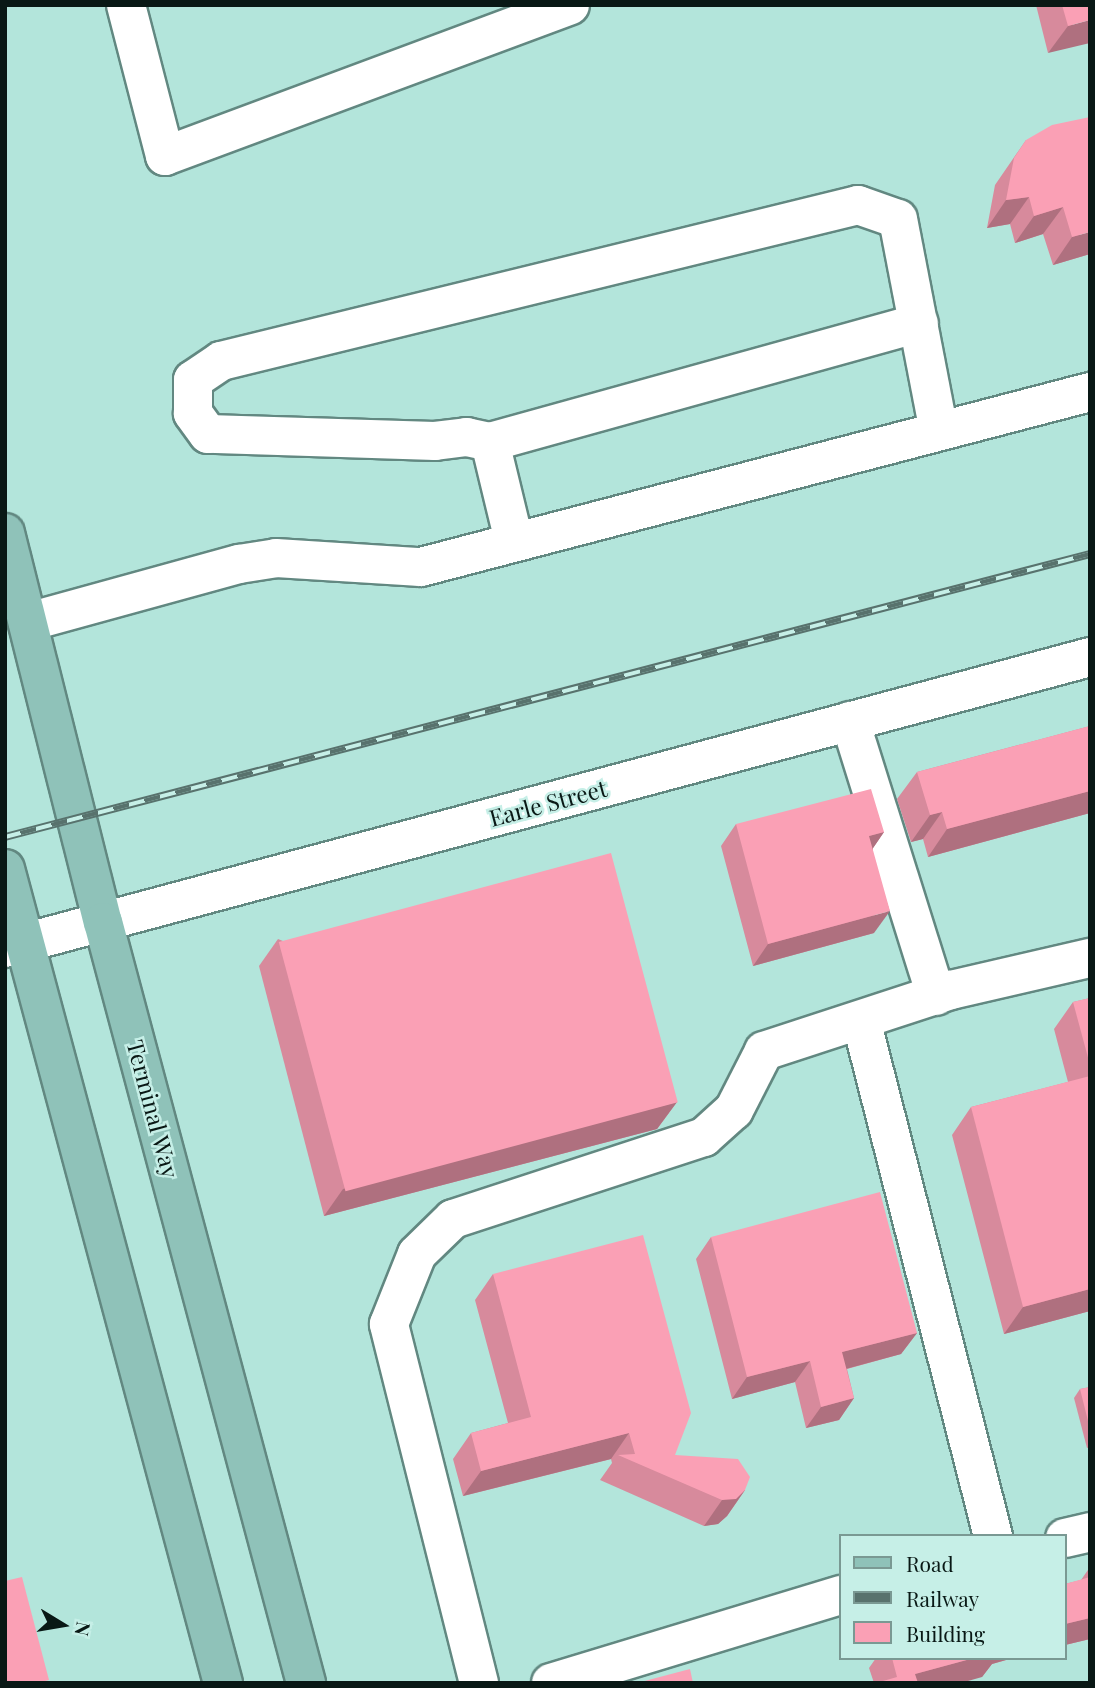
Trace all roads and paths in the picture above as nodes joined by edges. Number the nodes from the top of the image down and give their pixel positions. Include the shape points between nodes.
1 (126, 5) edge
2 (570, 5) edge
3 (919, 323) junction
4 (1090, 392) edge
5 (939, 431) junction
6 (490, 442) junction
7 (5, 534) edge
8 (514, 541) junction
9 (28, 622) junction
10 (1090, 657) edge
11 (850, 721) junction
12 (5, 869) edge
13 (103, 922) junction
14 (15, 946) edge
15 (1090, 958) edge
16 (936, 996) junction
17 (861, 1020) junction
18 (1090, 1532) edge
19 (992, 1534) edge
20 (1067, 1538) edge
21 (839, 1596) edge
22 (223, 1683) edge
23 (306, 1683) edge
24 (480, 1683) edge
25 (551, 1683) edge

1 - 2 street via 165,156
3 - 5 street
3 - 6 street
3 - 6 street via 898,219 858,205 221,361 193,380 193,413 208,434
4 - 5 street
5 - 8 street
6 - 8 street
7 - 9 main road, Terminal Way
8 - 9 street via 421,567 276,558 239,564
9 - 13 main road, Terminal Way
10 - 11 street, Earle Street
11 - 13 street, Earle Street
11 - 16 street
12 - 14 main road
13 - 14 street, Earle Street
13 - 23 main road, Terminal Way
14 - 22 main road
15 - 16 street
16 - 17 street
17 - 19 street
17 - 24 street via 764,1051 734,1110 704,1137 453,1219 417,1254 389,1324
18 - 20 street
21 - 25 street

